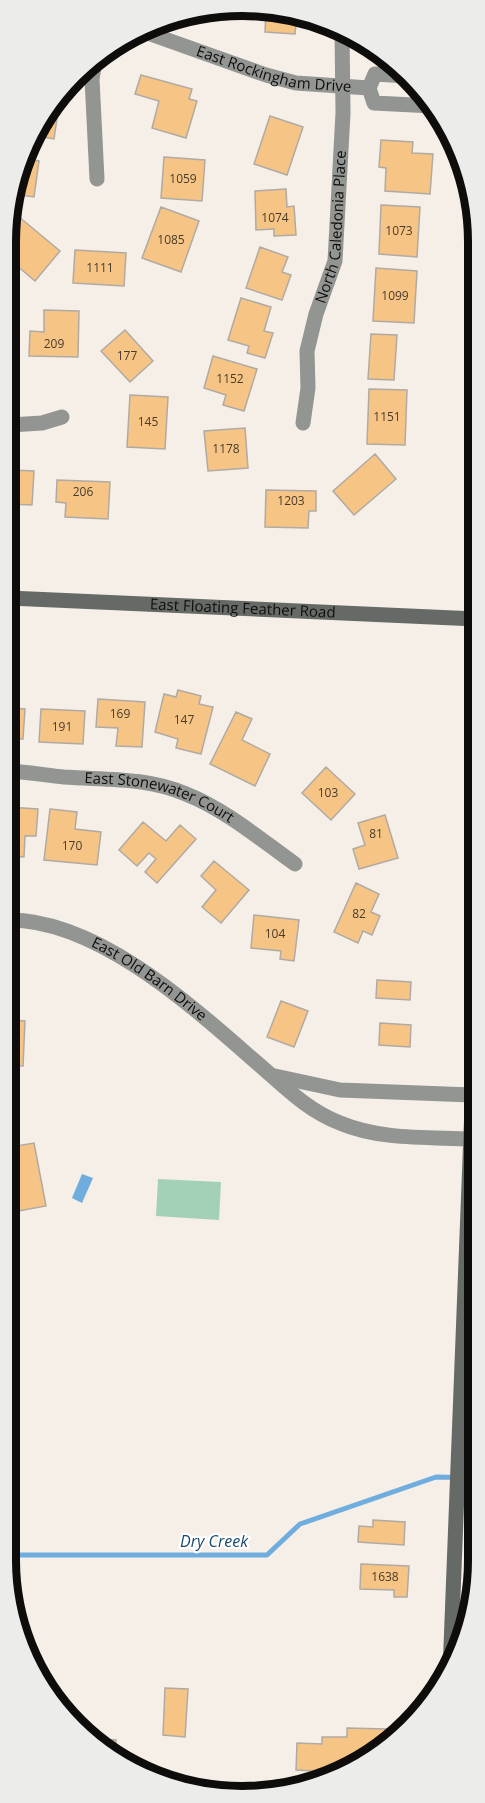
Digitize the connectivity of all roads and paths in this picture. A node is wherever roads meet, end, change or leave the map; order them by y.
1 (154, 35) edge
2 (342, 40) edge
3 (93, 73) edge
4 (394, 75) edge
5 (344, 87) junction
6 (369, 88) junction
7 (422, 105) edge
8 (97, 179) dead end
9 (62, 417) dead end
10 (303, 423) dead end
11 (16, 425) edge
12 (16, 598) edge
13 (468, 619) edge
14 (16, 772) edge
15 (295, 864) dead end
16 (16, 921) edge
17 (272, 1075) junction
18 (468, 1095) edge
19 (468, 1139) edge
20 (468, 1213) edge
21 (451, 1647) edge

1 - 5 street, East Rockingham Drive
2 - 5 street, North Caledonia Place
3 - 8 street
4 - 6 street, East Rockingham Drive
5 - 6 street, East Rockingham Drive
5 - 10 street, North Caledonia Place
6 - 7 street, East Rockingham Drive
9 - 11 street
12 - 13 main road, East Floating Feather Road
14 - 15 street, East Stonewater Court
16 - 17 street, East Old Barn Drive
17 - 18 street, East Old Barn Drive
17 - 19 street, East Old Barn Drive
20 - 21 main road

